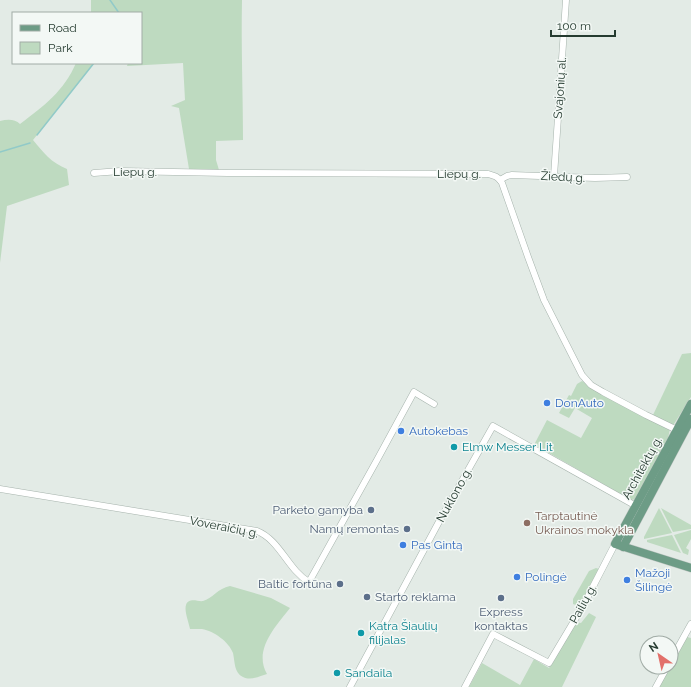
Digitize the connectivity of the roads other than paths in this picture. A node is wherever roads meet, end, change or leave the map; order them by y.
1 (566, 0) edge
2 (94, 174) dead end
3 (554, 176) junction
4 (627, 177) dead end
5 (500, 180) junction
6 (434, 404) dead end
7 (691, 404) edge
8 (691, 419) edge
9 (677, 430) junction
10 (0, 489) edge
11 (636, 506) junction
12 (619, 545) junction
13 (691, 568) edge
14 (691, 624) edge
15 (679, 646) edge
16 (663, 675) edge
17 (350, 687) edge
18 (465, 687) edge
19 (656, 687) edge

1 - 3 street, Svajonių al.
2 - 5 street, Liepų g.
3 - 4 street, Žiedų g.
3 - 5 street, Žiedų g.
5 - 9 street
6 - 10 street, Voveraičių g.
7 - 9 main road, Architektų g.
8 - 12 main road, Architektų g.
9 - 11 main road, Architektų g.
11 - 12 main road, Architektų g.
11 - 17 street, Nuklono g.
12 - 13 main road
12 - 18 street, Pailių g.
14 - 15 street
16 - 19 street

